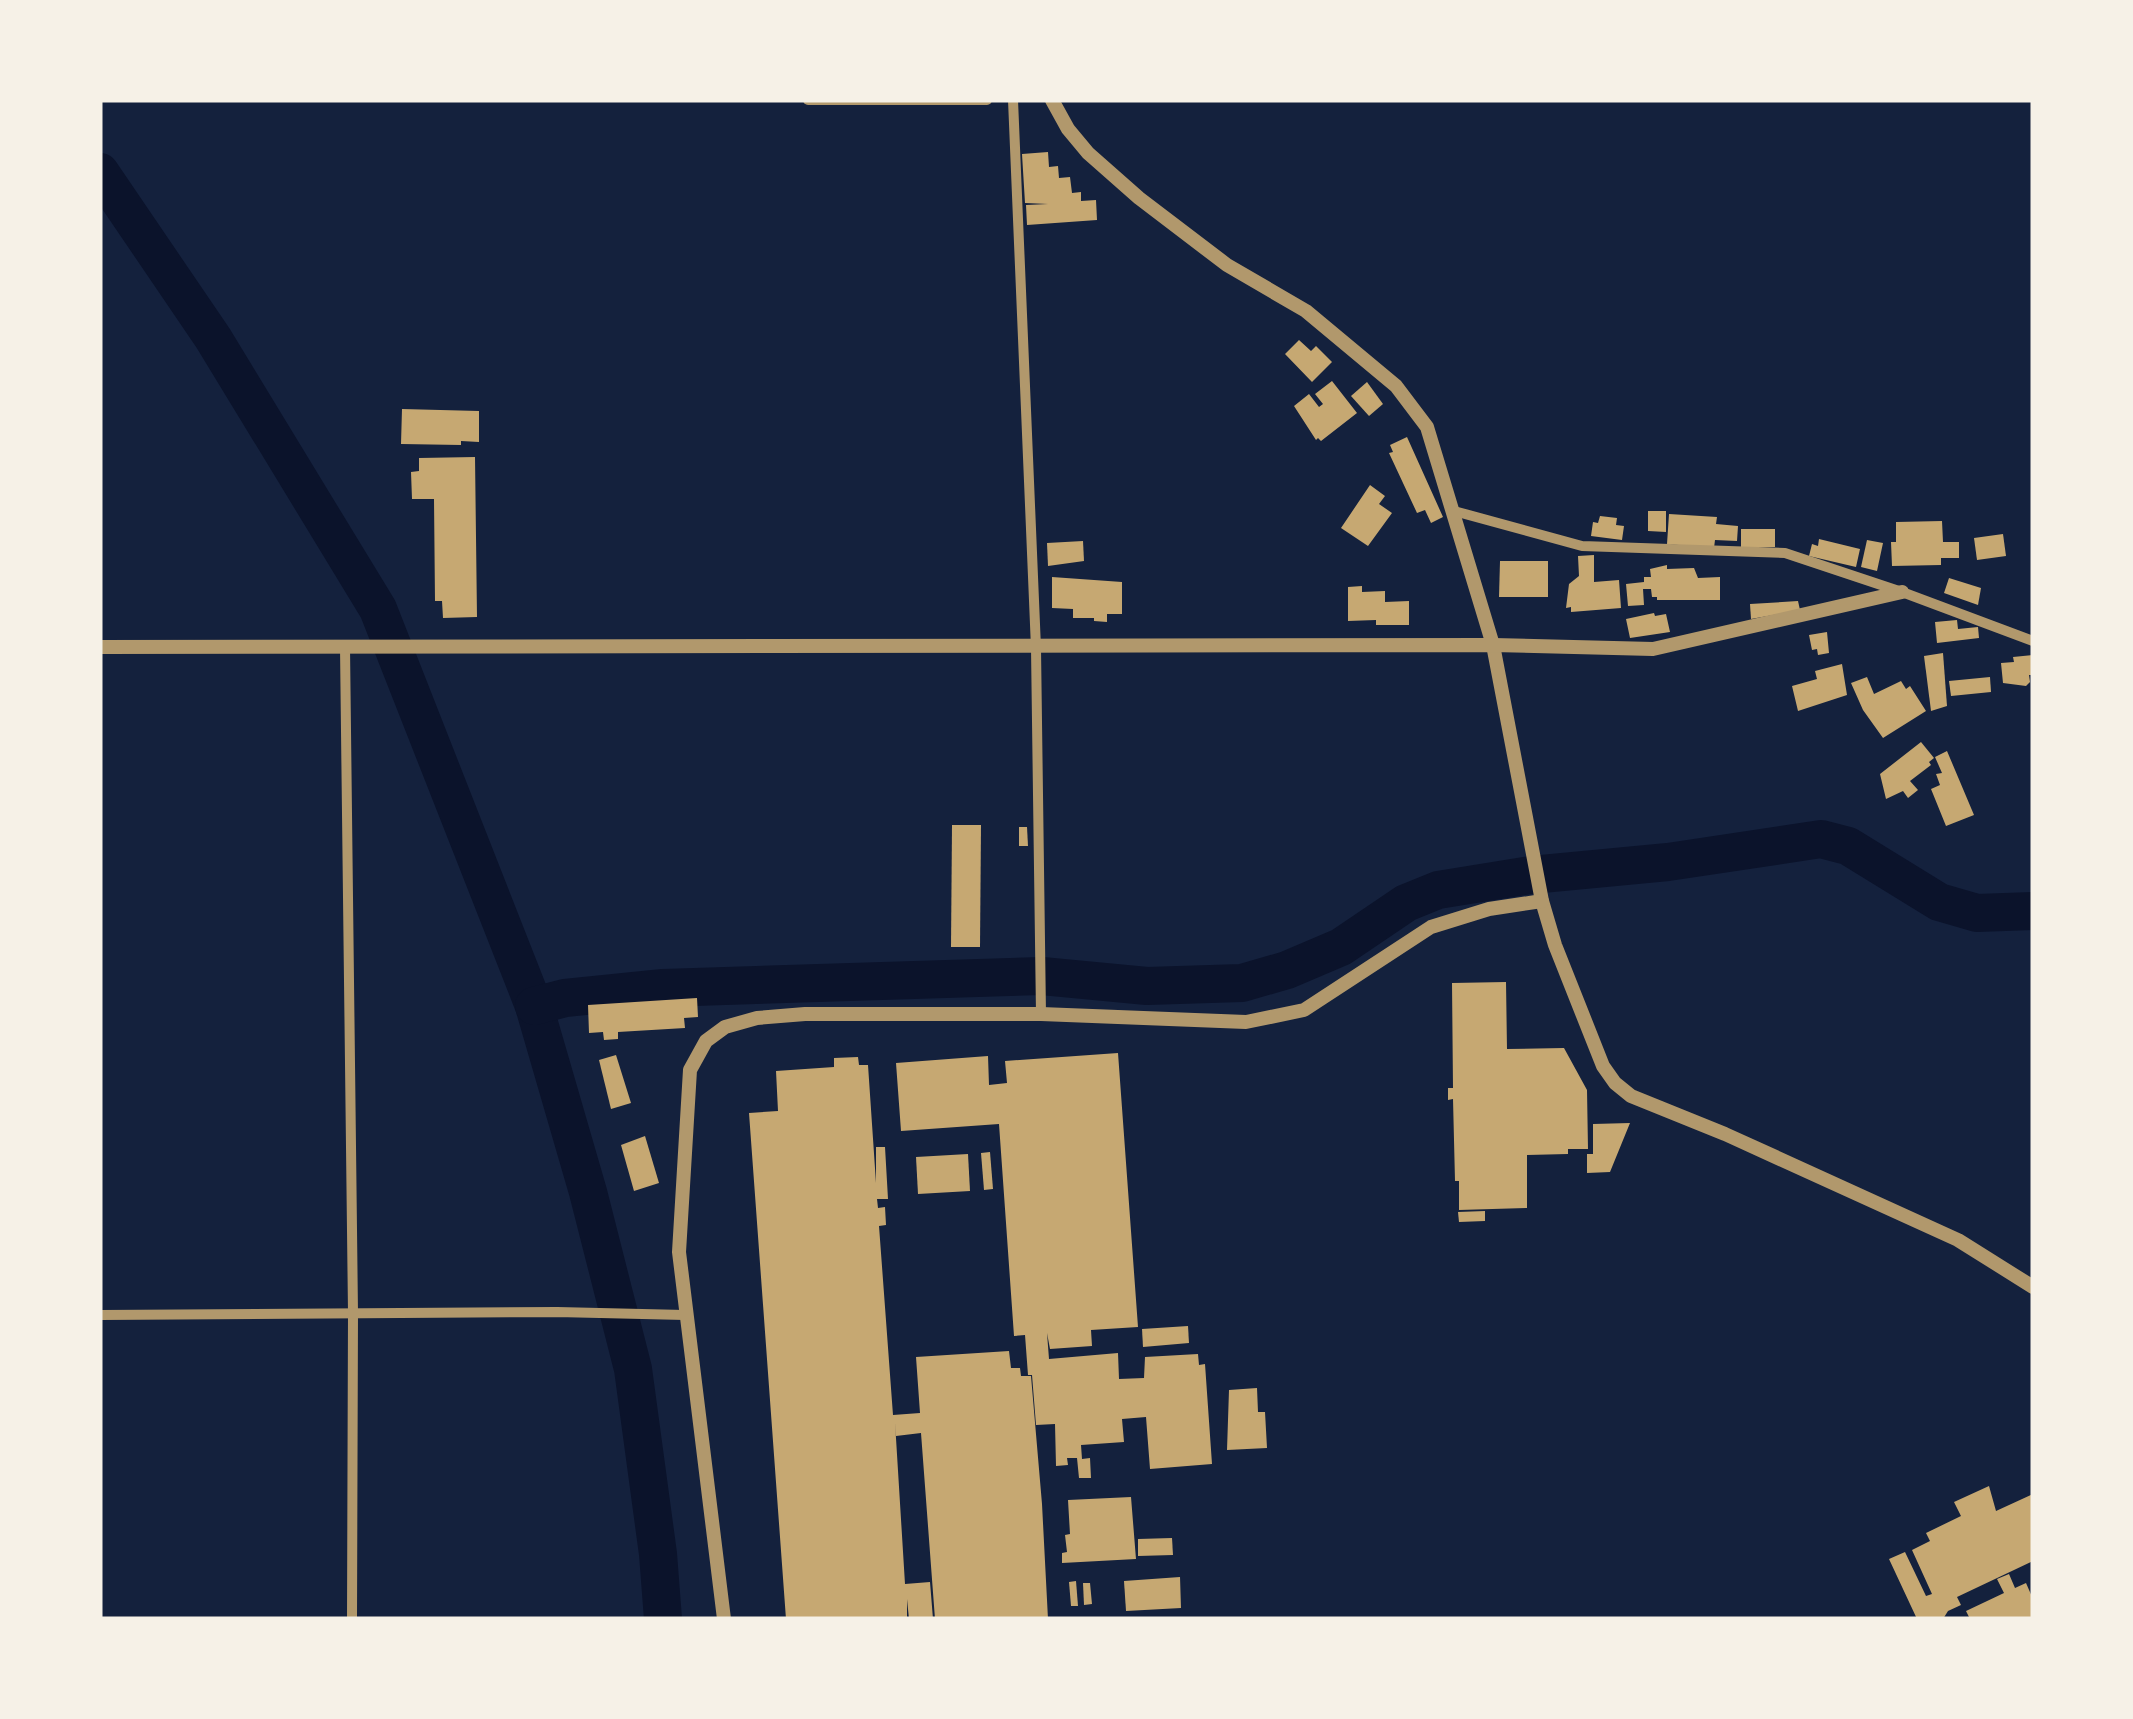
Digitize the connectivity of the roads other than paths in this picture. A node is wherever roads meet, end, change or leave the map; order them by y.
1 (808, 100) edge
2 (987, 100) edge
3 (1013, 100) edge
4 (1052, 100) edge
5 (1454, 512) junction
6 (1902, 592) junction
7 (2033, 641) edge
8 (1493, 645) junction
9 (345, 647) junction
10 (100, 648) edge
11 (1036, 648) junction
12 (1542, 901) junction
13 (1042, 1014) junction
14 (2033, 1287) edge
15 (353, 1314) junction
16 (100, 1315) edge
17 (678, 1315) junction
18 (352, 1619) edge
19 (724, 1619) edge

1 - 2 street
3 - 11 street
4 - 5 street
5 - 6 street
5 - 8 street
6 - 7 street
6 - 8 street
8 - 11 street
8 - 12 street
9 - 10 street
9 - 11 street
9 - 15 street
11 - 13 street
12 - 13 street
12 - 14 street
13 - 17 street
15 - 16 street
15 - 17 street
15 - 18 street
17 - 19 street

